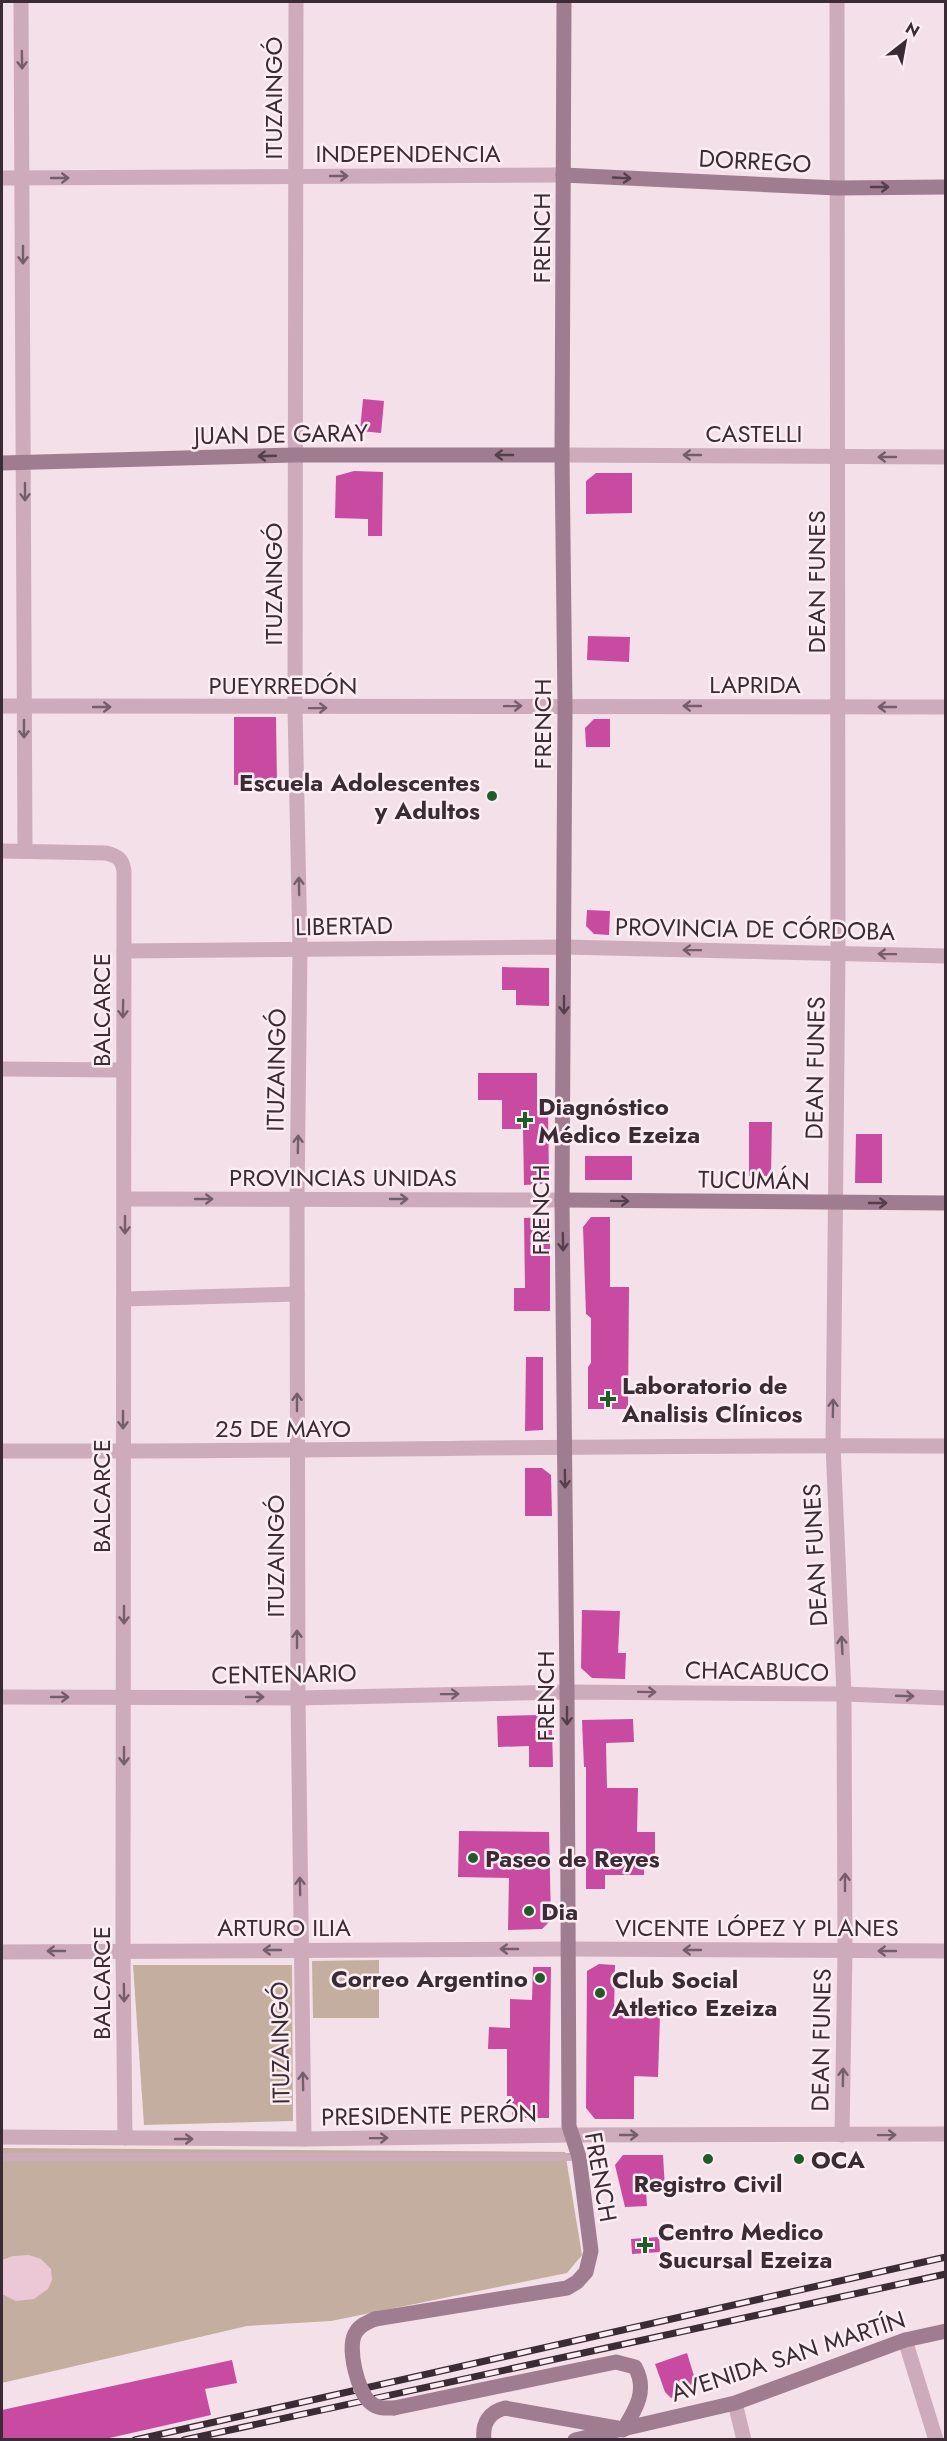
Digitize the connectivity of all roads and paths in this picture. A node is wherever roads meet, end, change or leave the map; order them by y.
1 (21, 2) edge
2 (296, 2) edge
3 (564, 2) edge
4 (837, 2) edge
5 (563, 175) junction
6 (296, 176) junction
7 (2, 178) edge
8 (23, 178) junction
9 (945, 187) edge
10 (837, 188) junction
11 (295, 455) junction
12 (562, 455) junction
13 (839, 456) junction
14 (945, 457) edge
15 (2, 463) edge
16 (25, 464) junction
17 (2, 706) edge
18 (24, 706) junction
19 (565, 706) junction
20 (838, 707) junction
21 (945, 707) edge
22 (295, 708) junction
23 (2, 851) edge
24 (25, 851) junction
25 (564, 947) junction
26 (300, 949) junction
27 (124, 951) junction
28 (838, 953) junction
29 (945, 956) edge
30 (2, 1069) edge
31 (123, 1070) junction
32 (125, 1199) junction
33 (297, 1199) junction
34 (562, 1200) junction
35 (836, 1203) junction
36 (945, 1203) edge
37 (297, 1294) junction
38 (124, 1299) junction
39 (832, 1445) junction
40 (565, 1446) junction
41 (945, 1446) edge
42 (2, 1450) edge
43 (123, 1451) junction
44 (297, 1451) junction
45 (567, 1692) junction
46 (844, 1694) junction
47 (2, 1697) edge
48 (124, 1697) junction
49 (298, 1698) junction
50 (945, 1698) edge
51 (567, 1949) junction
52 (301, 1950) junction
53 (123, 1951) junction
54 (845, 1951) junction
55 (945, 1951) edge
56 (2, 1952) edge
57 (945, 2134) edge
58 (570, 2135) junction
59 (842, 2135) junction
60 (2, 2138) edge
61 (126, 2138) junction
62 (304, 2139) junction
63 (127, 2156) junction
64 (2, 2157) edge
65 (303, 2157) junction
66 (579, 2157) junction
67 (945, 2331) edge
68 (905, 2340) junction
69 (735, 2403) junction
70 (623, 2430) junction
71 (484, 2439) edge
72 (575, 2439) edge
73 (744, 2439) edge
74 (936, 2439) edge

1 -> 8 street
2 - 6 street, ITUZAINGÓ
3 - 5 street, FRENCH
4 - 10 street, DEAN FUNES
6 -> 5 street, INDEPENDENCIA
5 -> 10 street, DORREGO
5 - 12 street, FRENCH
8 -> 6 street, INDEPENDENCIA
6 - 11 street, ITUZAINGÓ
7 - 8 street, INDEPENDENCIA
8 -> 16 street
10 -> 9 street, DORREGO
10 - 13 street, DEAN FUNES
12 -> 11 street, JUAN DE GARAY
11 -> 16 street, JUAN DE GARAY
11 - 22 street, ITUZAINGÓ
13 -> 12 street, CASTELLI
12 - 19 street, FRENCH
14 -> 13 street, CASTELLI
13 - 20 street, DEAN FUNES
15 - 16 street, JUAN DE GARAY
16 -> 18 street
17 - 18 street, PUEYRREDÓN
18 -> 22 street, PUEYRREDÓN
18 -> 24 street
20 -> 19 street, LAPRIDA
22 -> 19 street, PUEYRREDÓN
19 - 25 street, FRENCH
21 -> 20 street, LAPRIDA
20 - 28 street, DEAN FUNES
26 -> 22 street, ITUZAINGÓ
23 - 24 street
24 - 27 street, BALCARCE
25 - 26 street, LIBERTAD
28 -> 25 street, PROVINCIA DE CÓRDOBA
25 -> 34 street, FRENCH
26 - 27 street, LIBERTAD
33 -> 26 street, ITUZAINGÓ
27 -> 31 street, BALCARCE
29 -> 28 street, PROVINCIA DE CÓRDOBA
28 - 35 street, DEAN FUNES
30 - 31 street
31 - 32 street, BALCARCE
32 -> 33 street, PROVINCIAS UNIDAS
32 -> 38 street, BALCARCE
33 -> 34 street, PROVINCIAS UNIDAS
33 - 37 street, ITUZAINGÓ
34 -> 35 street, TUCUMÁN
34 -> 40 street, FRENCH
35 -> 36 street, TUCUMÁN
39 -> 35 street, DEAN FUNES
37 - 38 street
44 -> 37 street, ITUZAINGÓ
38 -> 43 street, BALCARCE
39 - 40 street, 25 DE MAYO
39 - 41 street, 25 DE MAYO
46 -> 39 street, DEAN FUNES
40 - 44 street, 25 DE MAYO
40 -> 45 street, FRENCH
42 - 43 street, 25 DE MAYO
43 - 44 street, 25 DE MAYO
43 -> 48 street, BALCARCE
49 -> 44 street, ITUZAINGÓ
45 -> 46 street, CHACABUCO
49 -> 45 street, CENTENARIO
45 -> 51 street, FRENCH
46 -> 50 street, CHACABUCO
54 -> 46 street, DEAN FUNES
47 -> 48 street, CENTENARIO
48 -> 49 street, CENTENARIO
48 -> 53 street, BALCARCE
52 -> 49 street, ITUZAINGÓ
51 -> 52 street, ARTURO ILIA
54 -> 51 street, VICENTE LÓPEZ Y PLANES
51 - 58 street, FRENCH
52 -> 53 street, ARTURO ILIA
62 -> 52 street, ITUZAINGÓ
53 -> 56 street, ARTURO ILIA
53 -> 61 street, BALCARCE
55 -> 54 street, VICENTE LÓPEZ Y PLANES
59 -> 54 street, DEAN FUNES
59 -> 57 street, PRESIDENTE PERÓN
58 -> 59 street, PRESIDENTE PERÓN
62 -> 58 street, PRESIDENTE PERÓN
58 - 66 street, FRENCH
60 - 61 street, PRESIDENTE PERÓN
61 -> 62 street, PRESIDENTE PERÓN
61 - 63 lane
62 - 65 lane
63 - 64 lane
63 - 65 lane
65 - 66 lane
66 - 70 street, FRENCH, bridge
67 - 68 street, AVENIDA SAN MARTÍN
68 - 69 street, AVENIDA SAN MARTÍN
68 - 74 street
69 - 70 street, AVENIDA SAN MARTÍN
69 - 73 street
70 - 71 street
70 - 72 street, AVENIDA SAN MARTÍN

